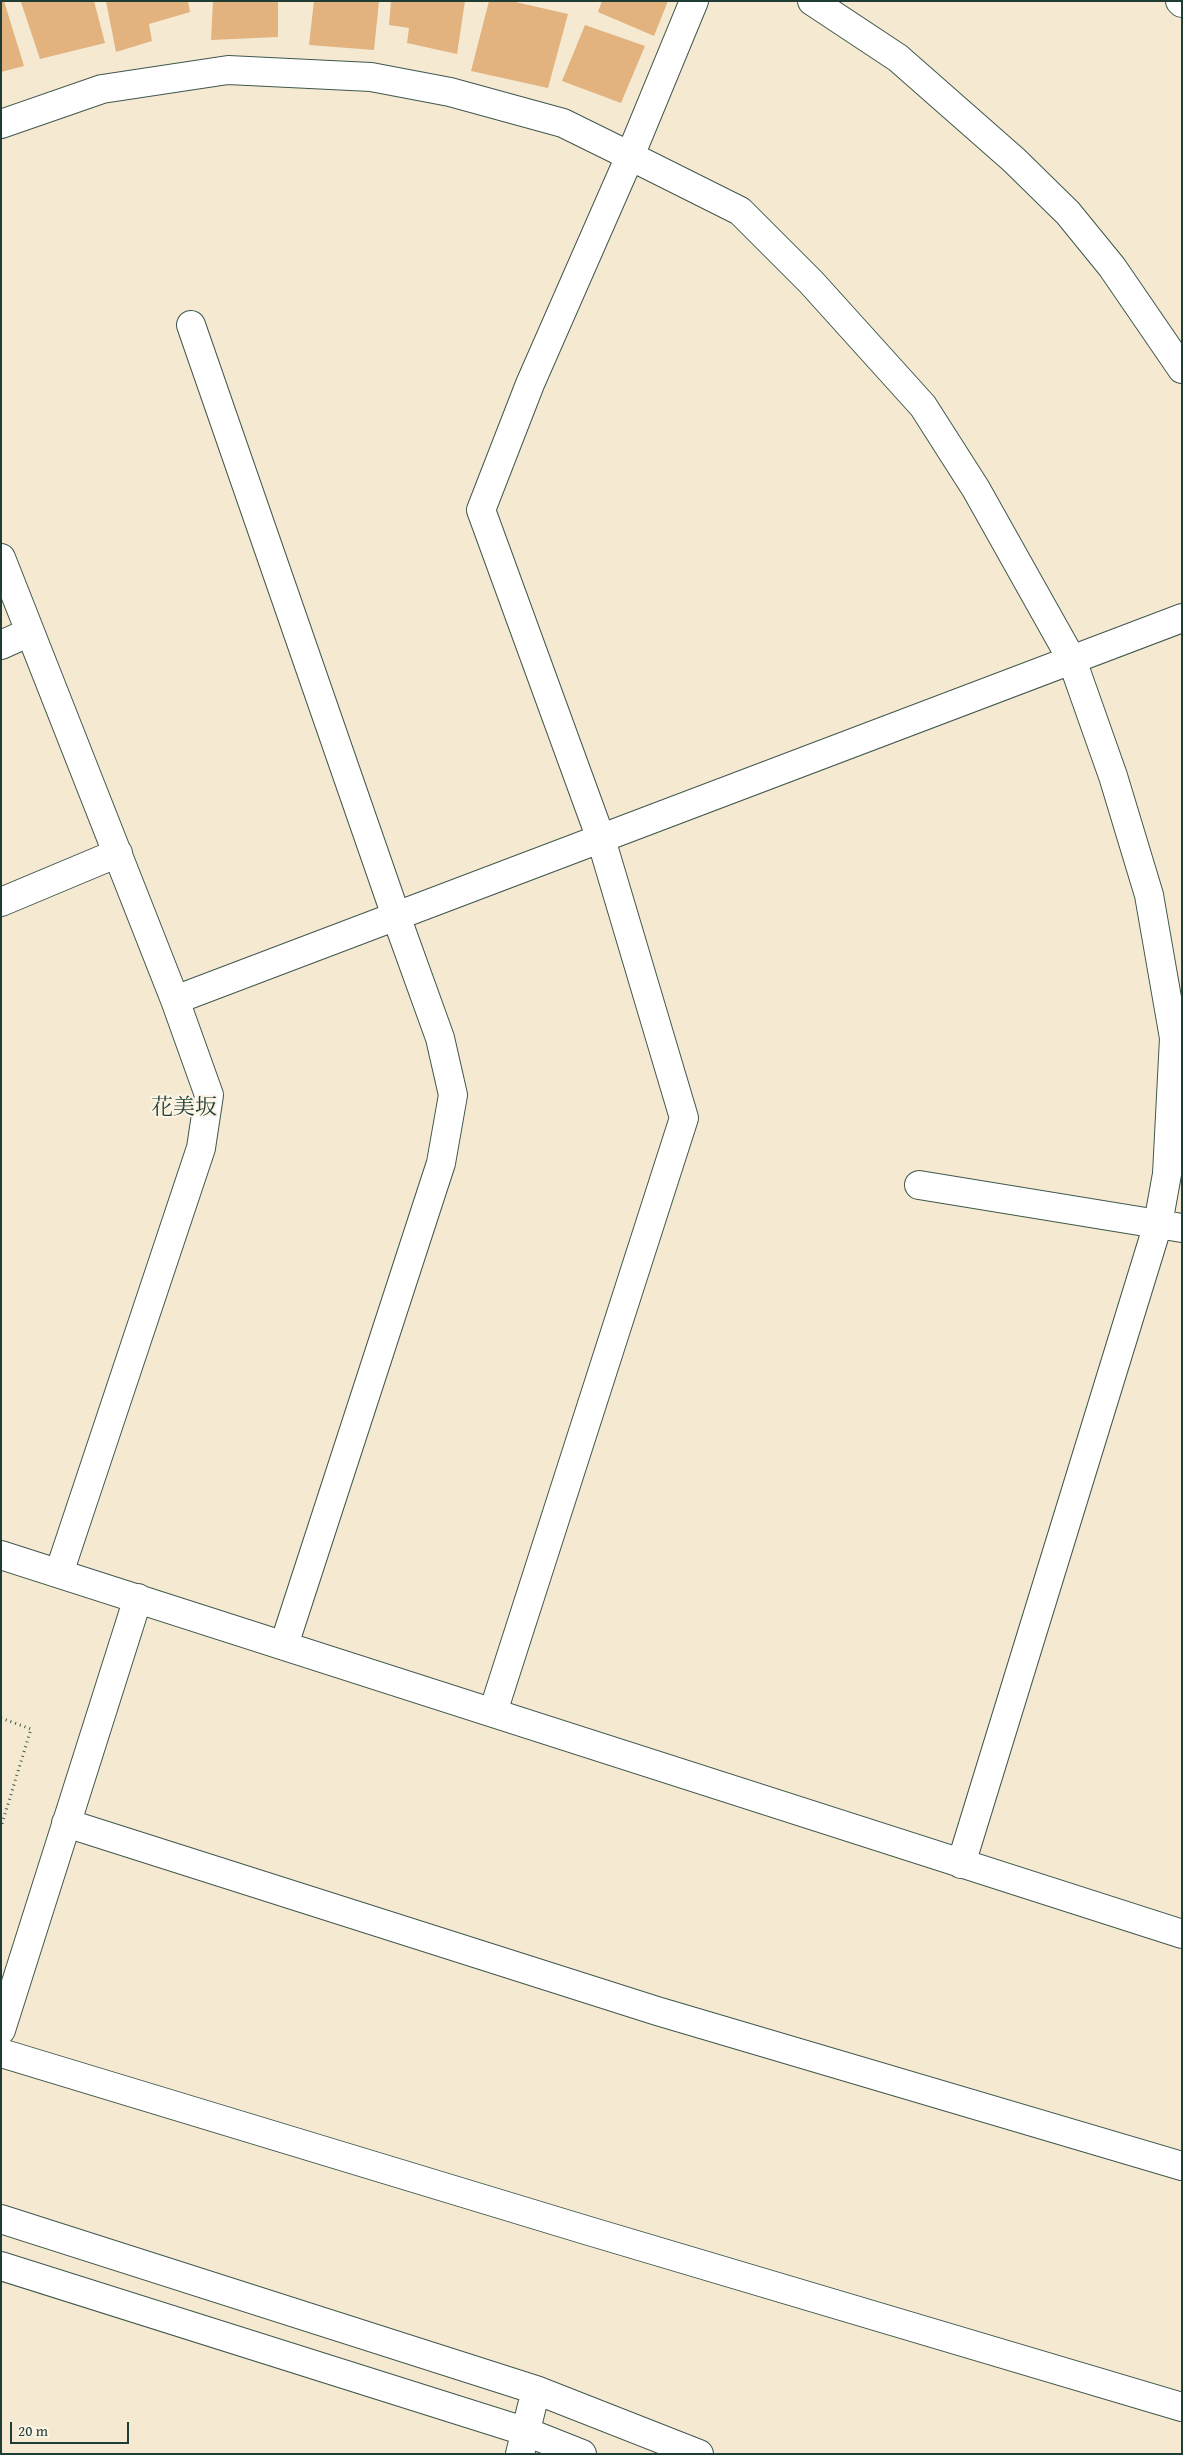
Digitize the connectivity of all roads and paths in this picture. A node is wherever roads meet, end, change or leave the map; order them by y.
1 (694, 1) edge
2 (812, 1) edge
3 (1, 124) edge
4 (630, 156) junction
5 (191, 325) dead end
6 (1182, 369) edge
7 (1, 558) edge
8 (1182, 618) edge
9 (30, 632) junction
10 (1, 645) edge
11 (1072, 660) junction
12 (600, 839) junction
13 (118, 853) junction
14 (1, 902) edge
15 (396, 916) junction
16 (175, 1000) junction
17 (920, 1185) dead end
18 (1170, 1226) edge
19 (1, 1555) edge
20 (59, 1573) junction
21 (138, 1598) junction
22 (284, 1645) junction
23 (493, 1712) junction
24 (1, 1718) edge
25 (66, 1823) junction
26 (1, 1827) edge
27 (962, 1864) junction
28 (1182, 1934) edge
29 (1, 2030) edge
30 (1, 2053) edge
31 (1182, 2166) edge
32 (1, 2219) edge
33 (1, 2266) edge
34 (536, 2390) junction
35 (1182, 2407) edge
36 (522, 2443) edge
37 (582, 2454) edge
38 (699, 2454) edge

1 - 4 street
2 - 6 street
3 - 4 street
4 - 11 street
4 - 12 street
5 - 15 street
7 - 9 street
8 - 11 street
9 - 10 street
9 - 13 street
11 - 12 street
11 - 18 street
12 - 15 street
12 - 23 street
13 - 14 street
13 - 16 street
15 - 16 street
15 - 22 street
16 - 20 street
17 - 18 street
18 - 27 street
19 - 20 street
20 - 21 street
21 - 22 street
21 - 25 street
22 - 23 street
23 - 27 street
24 - 26 path
25 - 29 street
25 - 31 street
27 - 28 street
30 - 35 street
32 - 34 street
33 - 36 street
34 - 36 street
34 - 38 street
36 - 37 street

